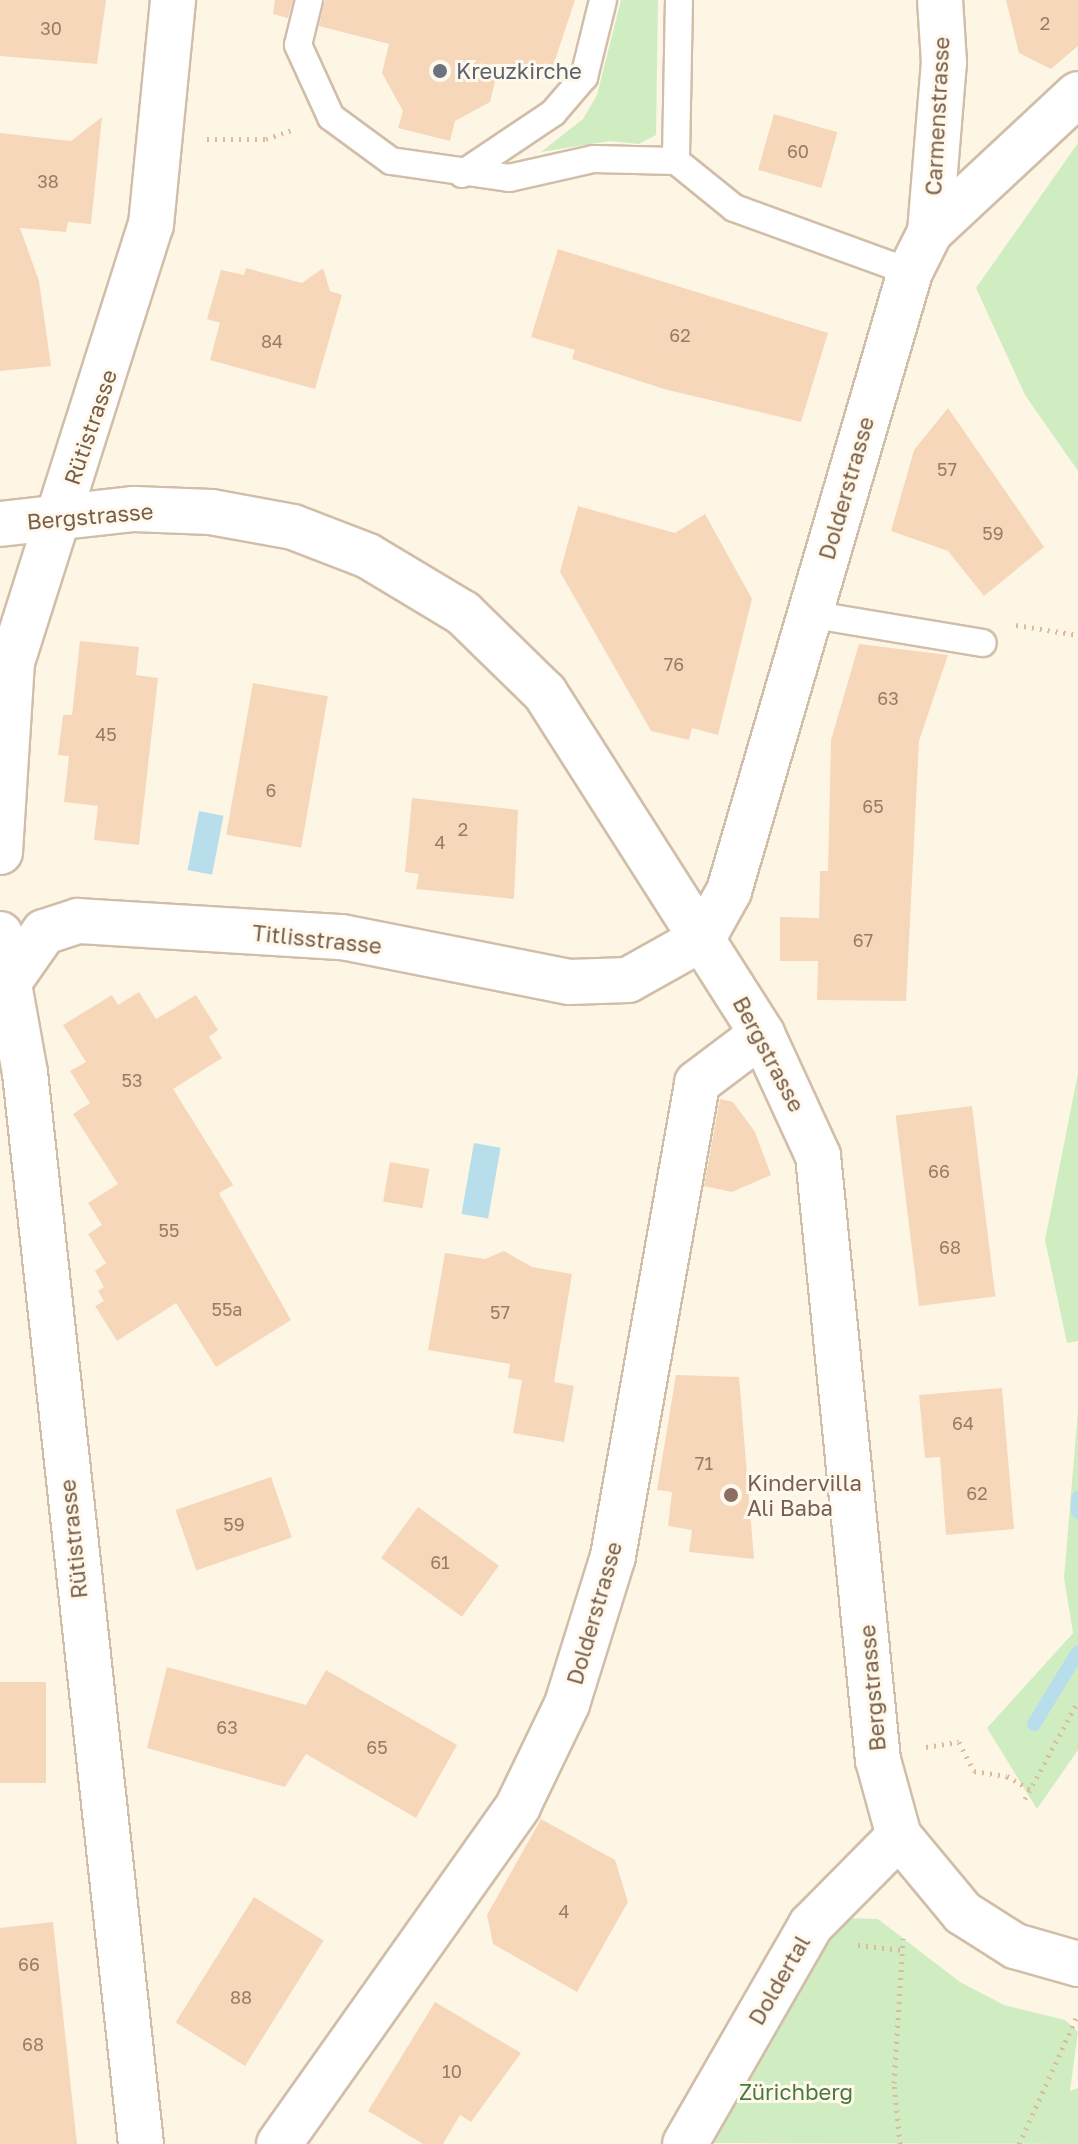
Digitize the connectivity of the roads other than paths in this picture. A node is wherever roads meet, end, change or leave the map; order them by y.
1 (173, 0) edge
2 (309, 0) edge
3 (603, 0) edge
4 (679, 0) edge
5 (940, 0) edge
6 (1078, 94) edge
7 (676, 161) junction
8 (462, 174) junction
9 (930, 232) junction
10 (910, 272) junction
11 (57, 517) junction
12 (0, 524) edge
13 (809, 614) junction
14 (983, 643) dead end
15 (0, 852) edge
16 (0, 934) edge
17 (703, 938) junction
18 (4, 990) edge
19 (762, 1034) junction
20 (899, 1836) junction
21 (1078, 1964) edge
22 (141, 2144) edge
23 (279, 2144) edge
24 (685, 2144) edge

1 - 11 street, Rütistrasse
2 - 8 lane
3 - 8 lane
4 - 7 lane
5 - 9 street, Carmenstrasse
6 - 9 street, Dolderstrasse
7 - 8 lane
7 - 10 lane
9 - 10 street, Dolderstrasse
10 - 13 street, Dolderstrasse
11 - 12 street, Bergstrasse
11 - 15 street, Rütistrasse
11 - 17 street, Bergstrasse
13 - 14 lane
13 - 17 street, Dolderstrasse
16 - 18 street, Rütistrasse
17 - 18 street, Titlisstrasse
17 - 19 street, Bergstrasse
18 - 22 street, Rütistrasse
19 - 20 street, Bergstrasse
19 - 23 street, Dolderstrasse
20 - 21 street, Bergstrasse
20 - 24 street, Doldertal

